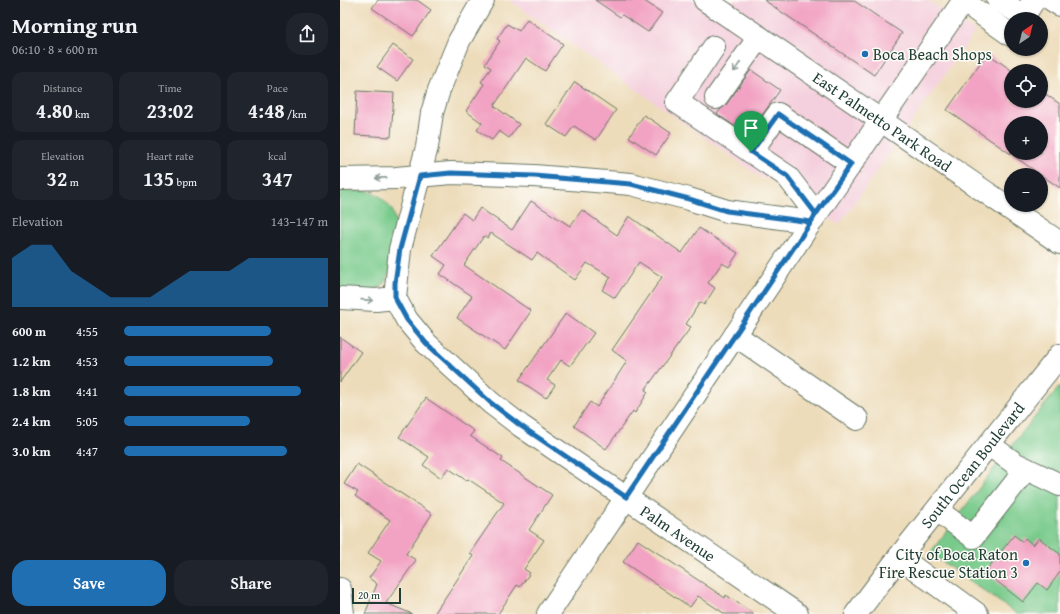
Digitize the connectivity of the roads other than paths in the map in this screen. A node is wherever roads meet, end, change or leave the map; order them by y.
1 (483, 0) edge
2 (705, 0) edge
3 (964, 0) edge
4 (998, 0) edge
5 (1052, 0) edge
6 (1060, 5) edge
7 (1027, 12) edge
8 (1004, 30) edge
9 (759, 37) junction
10 (714, 47) dead end
11 (708, 111) junction
12 (881, 120) junction
13 (751, 152) junction
14 (851, 164) junction
15 (420, 176) junction
16 (340, 179) edge
17 (814, 218) junction
18 (1060, 243) edge
19 (340, 298) edge
20 (395, 298) junction
21 (734, 335) junction
22 (1060, 355) edge
23 (856, 419) dead end
24 (989, 445) junction
25 (1026, 469) junction
26 (1060, 485) edge
27 (626, 497) junction
28 (937, 510) junction
29 (899, 557) junction
30 (340, 589) edge
31 (968, 612) edge
32 (343, 614) edge
33 (548, 614) edge
34 (798, 614) edge
35 (856, 614) edge

1 - 15 street
2 - 9 street, East Palmetto Park Road
3 - 8 street
3 - 12 street
4 - 7 street
5 - 6 street
9 -> 11 street
9 - 12 street, East Palmetto Park Road
10 - 11 street
11 - 13 street
12 - 14 street
12 - 18 street, East Palmetto Park Road
13 - 14 street
13 - 17 street
14 - 17 street
15 -> 16 street
15 - 17 street
15 - 20 street
17 - 21 street
19 -> 20 street
20 - 27 street, Palm Avenue
21 - 23 street
21 - 27 street
22 - 24 street, South Ocean Boulevard
24 - 25 street
24 - 28 street, South Ocean Boulevard
25 - 26 street
25 - 28 street
27 - 33 street
27 - 34 street, Palm Avenue
28 - 29 street, South Ocean Boulevard
29 - 31 street
29 - 35 street, South Ocean Boulevard
30 - 32 street

